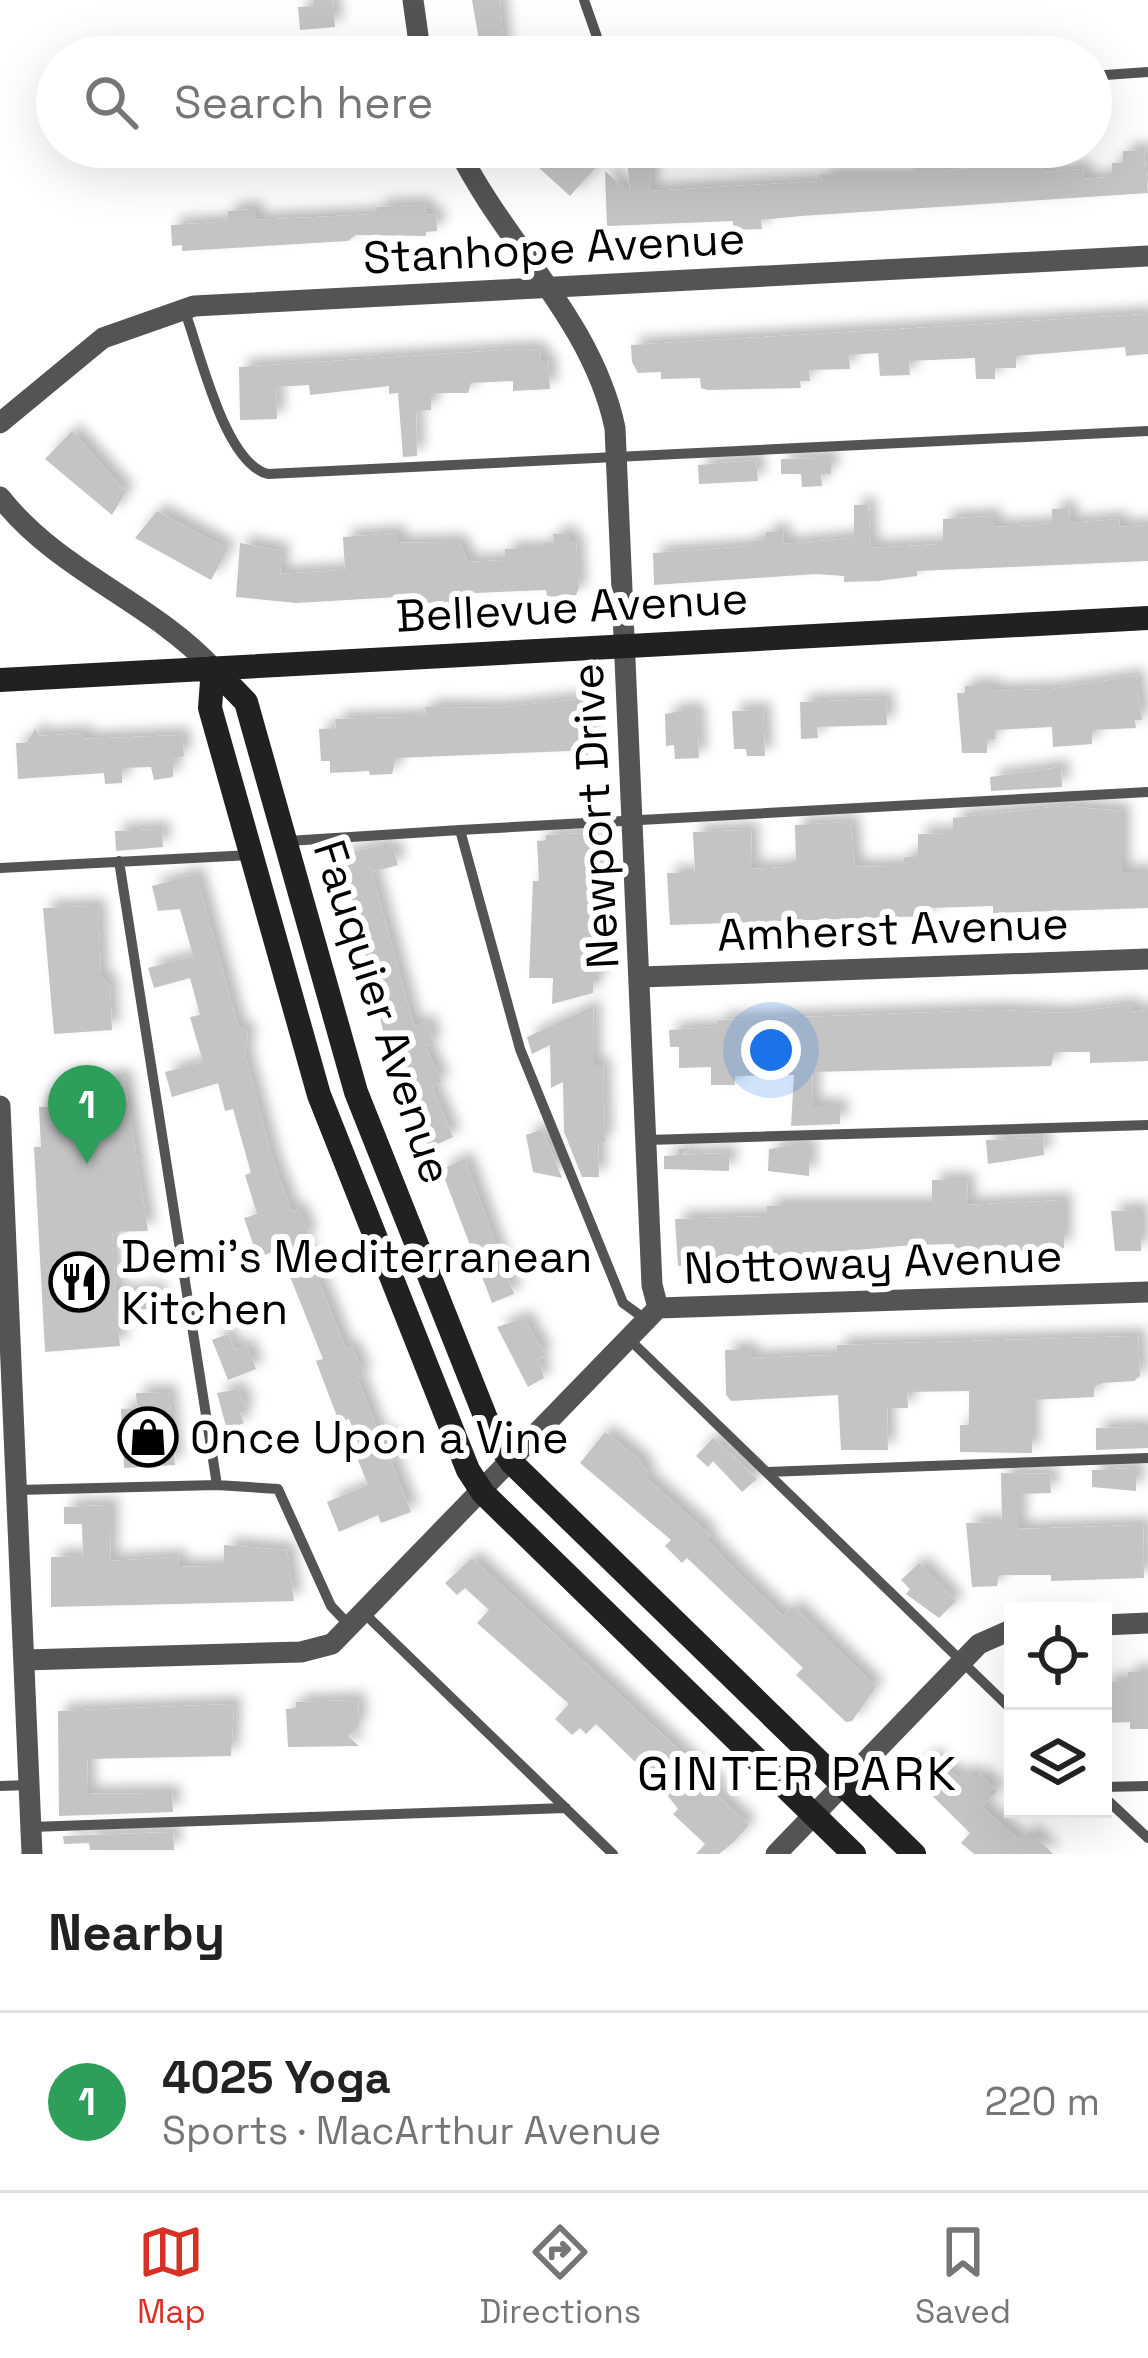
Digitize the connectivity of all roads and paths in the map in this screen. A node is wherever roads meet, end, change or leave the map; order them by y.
1 (413, 0) edge
2 (584, 0) edge
3 (418, 36) edge
4 (597, 36) edge
5 (1148, 72) edge
6 (1112, 75) edge
7 (469, 168) edge
8 (1148, 256) edge
9 (551, 287) junction
10 (184, 309) junction
11 (0, 423) edge
12 (1148, 431) edge
13 (618, 460) junction
14 (0, 496) edge
15 (1148, 618) edge
16 (626, 646) junction
17 (213, 668) junction
18 (0, 680) edge
19 (1148, 792) edge
20 (635, 822) junction
21 (460, 830) junction
22 (285, 842) junction
23 (251, 855) junction
24 (119, 861) junction
25 (0, 868) edge
26 (1148, 959) edge
27 (641, 977) junction
28 (0, 1106) edge
29 (1148, 1125) edge
30 (645, 1140) junction
31 (1148, 1292) edge
32 (653, 1315) junction
33 (631, 1341) junction
34 (7, 1410) edge
35 (1148, 1458) edge
36 (512, 1463) junction
37 (767, 1472) junction
38 (217, 1485) junction
39 (18, 1490) junction
40 (483, 1492) junction
41 (11, 1603) edge
42 (359, 1622) junction
43 (1148, 1623) edge
44 (1112, 1625) edge
45 (1004, 1631) edge
46 (25, 1660) junction
47 (962, 1663) junction
48 (1012, 1710) edge
49 (842, 1784) junction
50 (30, 1785) junction
51 (0, 1786) edge
52 (1148, 1786) edge
53 (1112, 1790) edge
54 (1112, 1800) edge
55 (566, 1808) junction
56 (814, 1814) junction
57 (32, 1827) junction
58 (1148, 1838) edge
59 (32, 1854) edge
60 (613, 1854) edge
61 (776, 1854) edge
62 (854, 1854) edge
63 (914, 1854) edge

1 - 3 street
2 - 4 lane
5 - 6 lane
7 - 9 street, Newport Drive
8 - 9 street, Stanhope Avenue
9 - 10 street, Stanhope Avenue
9 - 13 street, Newport Drive
10 - 11 street, Stanhope Avenue
10 - 13 lane
12 - 13 lane
13 - 16 street, Newport Drive
14 - 17 street, Fauquier Avenue
15 - 16 street, Bellevue Avenue
16 - 17 street, Bellevue Avenue
16 - 20 street, Newport Drive
17 - 18 street, Bellevue Avenue
17 - 22 street, Fauquier Avenue
17 - 23 street, Fauquier Avenue
19 - 20 lane
20 - 21 lane
20 - 27 street, Newport Drive
21 - 22 lane
21 - 32 lane
22 - 36 street, Fauquier Avenue
23 - 24 lane
23 - 40 street, Fauquier Avenue
24 - 25 lane
24 - 38 lane
26 - 27 street, Amherst Avenue
27 - 30 street, Newport Drive
28 - 34 street
29 - 30 lane
30 - 32 street, Newport Drive
31 - 32 street, Nottoway Avenue
32 - 33 street, Nottoway Avenue
33 - 36 street, Nottoway Avenue
33 - 37 lane
34 - 39 street
35 - 37 lane
36 - 40 street, Nottoway Avenue
36 - 49 street, Fauquier Avenue
37 - 47 lane
38 - 39 lane
38 - 42 lane
39 - 41 street
40 - 42 street, Nottoway Avenue
40 - 56 street, Fauquier Avenue
41 - 46 street
42 - 46 street, Nottoway Avenue
42 - 55 lane
43 - 44 street
45 - 47 street
46 - 50 street
47 - 48 lane
47 - 49 street
49 - 56 street
49 - 63 street, Fauquier Avenue
50 - 51 lane
50 - 57 street
52 - 53 lane
54 - 58 lane
55 - 57 lane
55 - 60 lane
56 - 61 street
56 - 62 street, Fauquier Avenue
57 - 59 street

